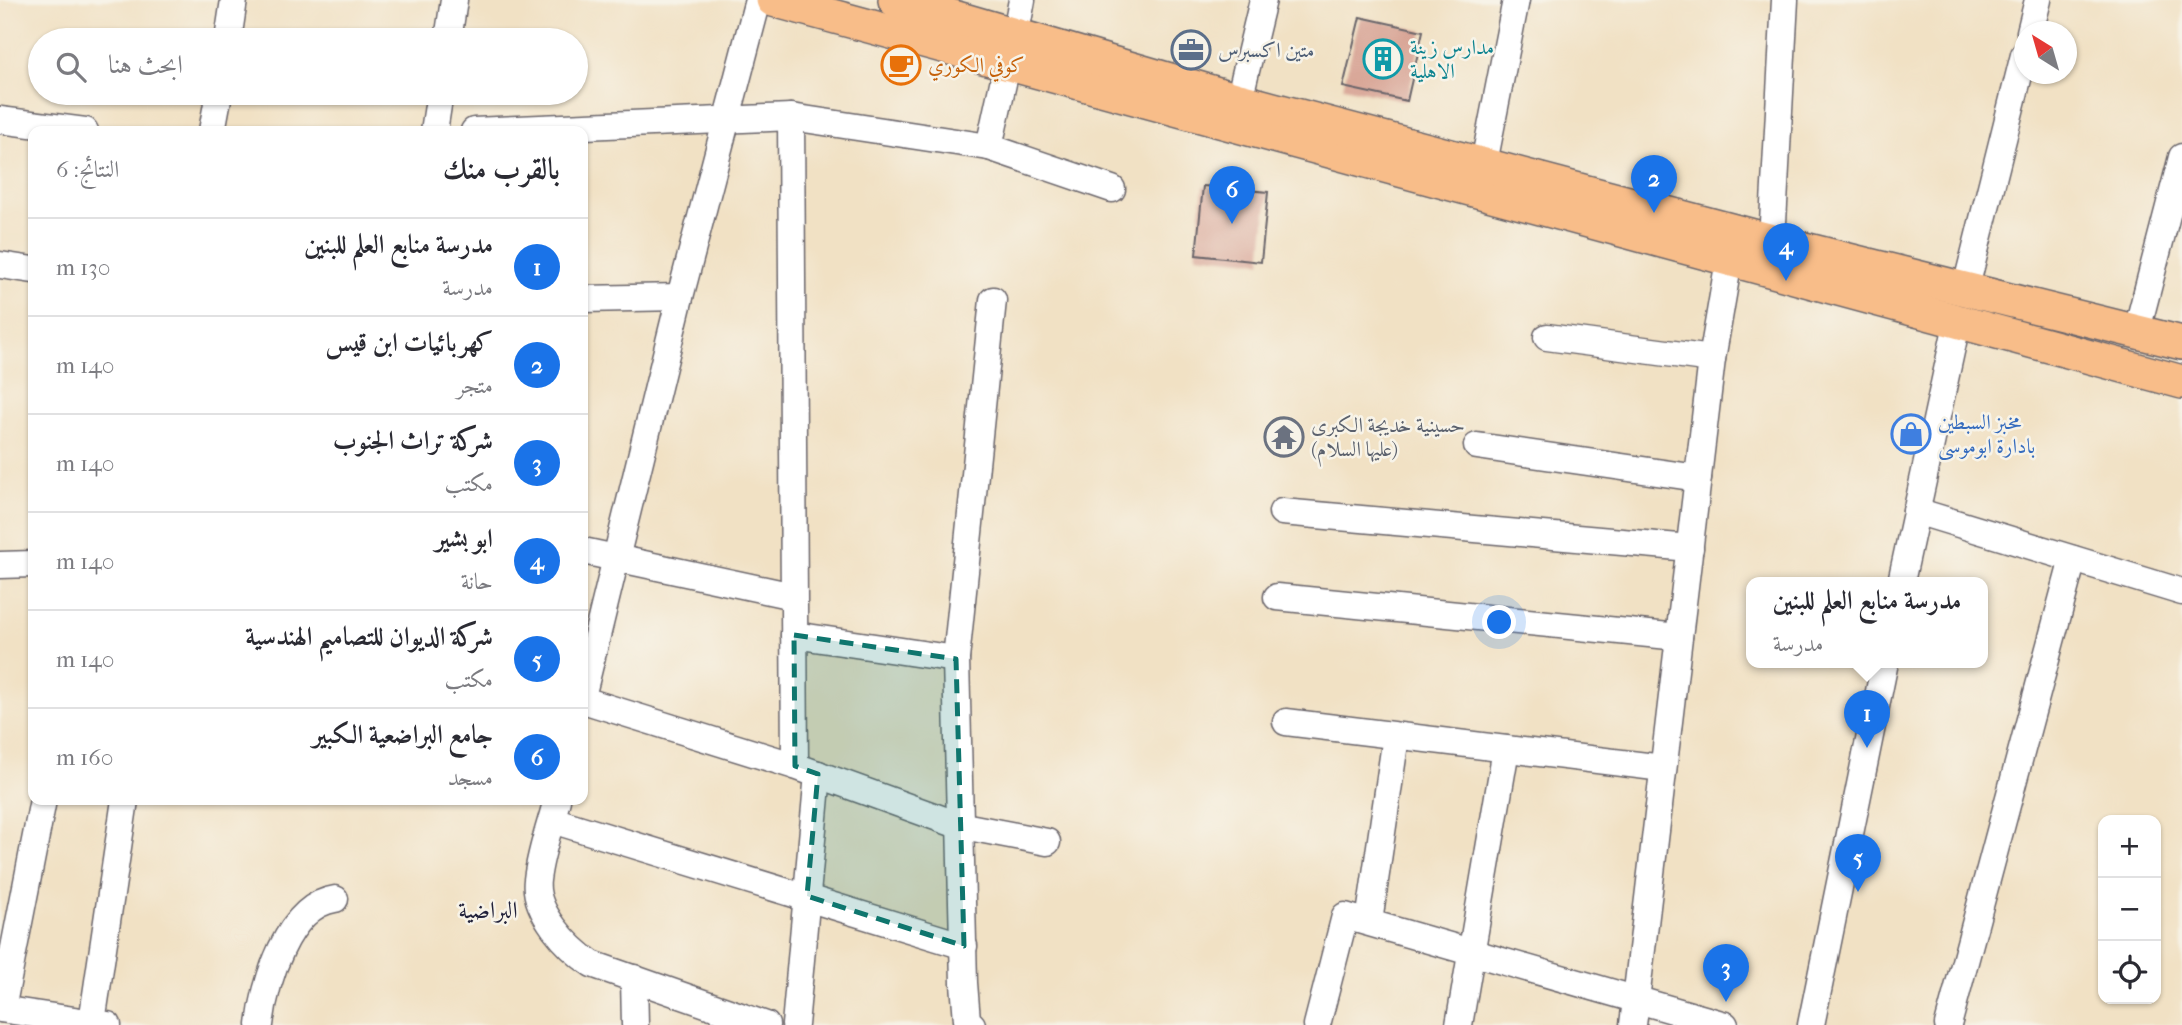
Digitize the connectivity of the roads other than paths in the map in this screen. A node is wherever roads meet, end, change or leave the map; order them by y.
1 (234, 0) edge
2 (454, 0) edge
3 (758, 0) edge
4 (773, 0) edge
5 (895, 0) edge
6 (1023, 0) edge
7 (1263, 0) edge
8 (1516, 0) edge
9 (1785, 0) edge
10 (2038, 0) edge
11 (2033, 21) edge
12 (230, 28) edge
13 (450, 28) edge
14 (1011, 51) junction
15 (2018, 84) edge
16 (1239, 100) junction
17 (217, 105) edge
18 (438, 105) edge
19 (791, 117) junction
20 (726, 119) junction
21 (0, 120) edge
22 (46, 126) edge
23 (213, 126) edge
24 (434, 126) edge
25 (579, 126) edge
26 (989, 147) junction
27 (2182, 157) edge
28 (1484, 163) junction
29 (1112, 189) dead end
30 (1772, 241) junction
31 (1729, 260) junction
32 (0, 265) edge
33 (28, 269) edge
34 (1966, 287) junction
35 (680, 297) junction
36 (588, 299) edge
37 (993, 300) dead end
38 (1957, 324) junction
39 (2137, 330) junction
40 (1548, 337) dead end
41 (2182, 343) edge
42 (1712, 359) junction
43 (2182, 382) edge
44 (1477, 446) dead end
45 (1698, 478) junction
46 (1916, 511) junction
47 (1282, 512) dead end
48 (1690, 548) junction
49 (588, 552) edge
50 (616, 558) junction
51 (28, 559) edge
52 (2073, 559) junction
53 (0, 565) edge
54 (1903, 577) edge
55 (2182, 592) edge
56 (793, 596) junction
57 (1277, 597) dead end
58 (794, 635) junction
59 (1679, 637) junction
60 (956, 659) junction
61 (1884, 668) edge
62 (588, 673) edge
63 (588, 702) edge
64 (1286, 722) dead end
65 (1396, 737) junction
66 (1506, 749) junction
67 (1663, 768) junction
68 (806, 770) junction
69 (42, 805) edge
70 (124, 805) edge
71 (554, 810) edge
72 (958, 825) junction
73 (1047, 842) dead end
74 (807, 896) junction
75 (334, 899) dead end
76 (1369, 922) junction
77 (964, 946) junction
78 (1470, 951) junction
79 (634, 978) junction
80 (1, 1009) edge
81 (1634, 1012) edge
82 (101, 1024) edge
83 (260, 1025) edge
84 (635, 1025) edge
85 (766, 1025) edge
86 (795, 1025) edge
87 (972, 1025) edge
88 (1317, 1025) edge
89 (1459, 1025) edge
90 (1725, 1025) edge
91 (1811, 1025) edge
92 (1948, 1025) edge

1 - 12 street
2 - 13 street
3 - 20 street
4 - 14 main road
5 - 14 main road
6 - 14 street
7 - 16 street
8 - 28 street
9 - 30 street
10 - 11 street
14 - 16 main road
14 - 26 street
14 - 31 main road
15 - 34 street
16 - 28 main road
17 - 23 street
18 - 24 street
19 - 20 street
19 - 26 street
19 - 56 street
20 - 25 street
20 - 35 street
21 - 22 street
26 - 29 street
27 - 39 street
28 - 30 main road
30 - 34 main road
31 - 38 main road
31 - 42 street
32 - 33 street
34 - 38 main road
34 - 39 main road
35 - 36 street
35 - 50 street
37 - 60 street
38 - 43 main road
38 - 46 street
39 - 41 main road
40 - 42 street
42 - 45 street
44 - 45 street
45 - 48 street
46 - 52 street
46 - 54 street
47 - 48 street
48 - 59 street
49 - 50 street
50 - 56 street
50 - 62 street
51 - 53 street
52 - 55 street
52 - 92 street
56 - 58 street
57 - 59 street
58 - 60 street
58 - 68 street
59 - 67 street
60 - 72 street
61 - 91 street
63 - 68 street
64 - 65 street
65 - 66 street
65 - 76 street
66 - 67 street
66 - 78 street
67 - 81 street
68 - 72 street
68 - 74 street
69 - 80 street
70 - 82 street
71 - 74 street
71 - 79 street
72 - 73 street
72 - 77 street
74 - 77 street
74 - 86 street
75 - 83 street
76 - 78 street
76 - 88 street
77 - 87 street
78 - 81 street
78 - 89 street
79 - 84 street
79 - 85 street
80 - 82 street
81 - 90 street

